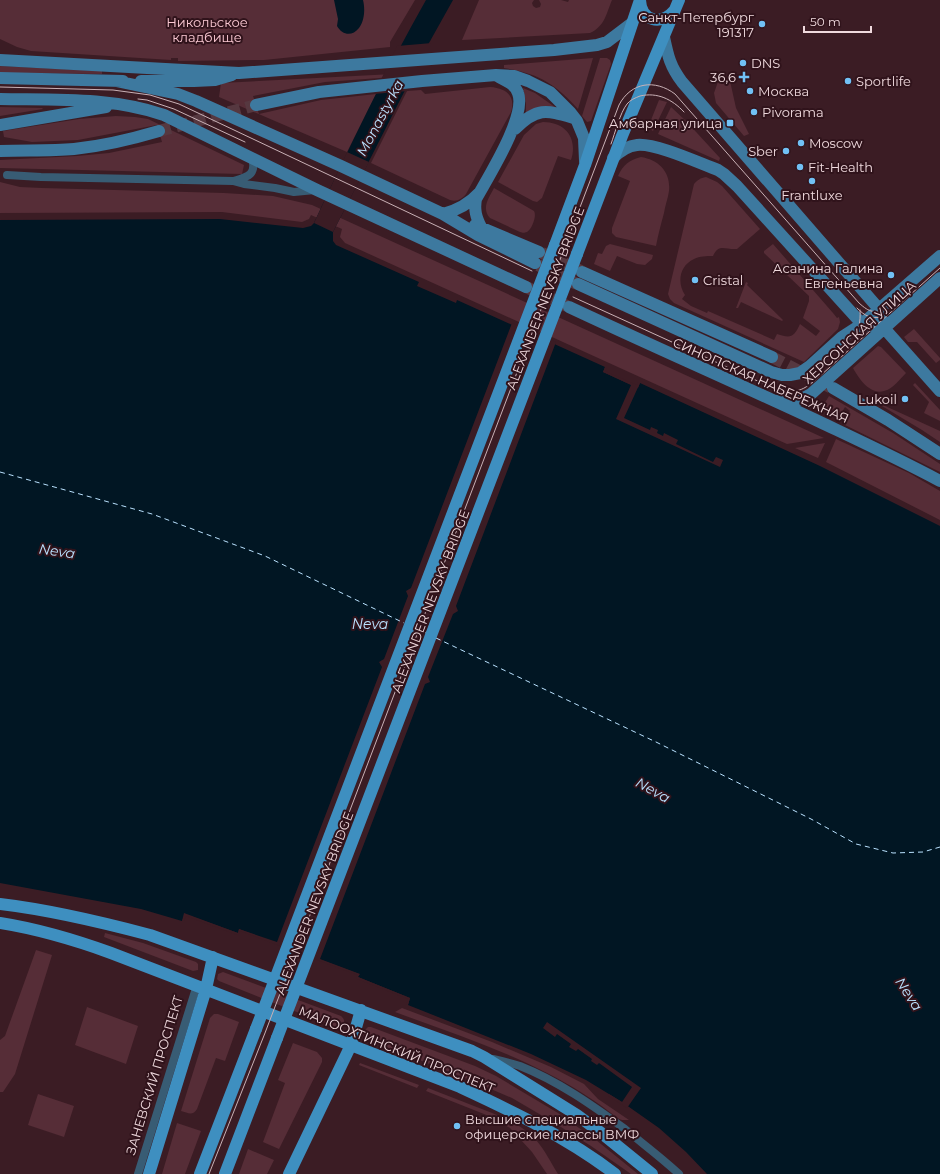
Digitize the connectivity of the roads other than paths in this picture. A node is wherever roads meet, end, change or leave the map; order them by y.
1 (640, 0) edge
2 (677, 6) edge
3 (632, 23) junction
4 (664, 37) junction
5 (0, 60) edge
6 (239, 73) junction
7 (496, 75) junction
8 (0, 78) edge
9 (116, 81) junction
10 (0, 99) edge
11 (127, 105) junction
12 (256, 105) tunnel mouth
13 (574, 118) junction
14 (0, 125) edge
15 (159, 131) tunnel mouth
16 (512, 132) junction
17 (0, 151) edge
18 (252, 158) junction
19 (613, 158) junction
20 (585, 165) junction
21 (7, 175) dead end
22 (233, 181) junction
23 (322, 192) junction
24 (480, 192) junction
25 (443, 214) junction
26 (481, 227) junction
27 (940, 256) edge
28 (582, 272) tunnel mouth
29 (940, 278) edge
30 (578, 284) tunnel mouth
31 (526, 288) tunnel mouth
32 (569, 307) tunnel mouth
33 (879, 309) junction
34 (862, 324) junction
35 (884, 328) junction
36 (772, 357) tunnel mouth
37 (771, 372) joint
38 (833, 388) tunnel mouth
39 (940, 392) edge
40 (770, 398) junction
41 (940, 454) edge
42 (940, 481) edge
43 (0, 904) edge
44 (0, 923) edge
45 (213, 957) junction
46 (202, 987) junction
47 (361, 1010) junction
48 (347, 1044) junction
49 (484, 1057) junction
50 (138, 1174) edge
51 (149, 1174) edge
52 (200, 1174) edge
53 (225, 1174) edge
54 (289, 1174) edge
55 (615, 1174) edge
56 (652, 1174) edge
57 (680, 1174) edge

1 - 2 main road
1 - 3 main road, ALEXANDER NEVSKY BRIDGE
2 - 4 main road, ALEXANDER NEVSKY BRIDGE
3 - 6 main road
3 - 20 main road, ALEXANDER NEVSKY BRIDGE
4 - 19 main road, ALEXANDER NEVSKY BRIDGE
4 - 33 main road
5 - 6 main road
6 - 9 main road
7 - 12 main road
7 - 13 main road
7 - 16 main road
8 - 9 main road
9 - 25 main road
10 - 11 main road
11 - 14 main road
11 - 18 main road
13 - 16 main road
13 - 20 main road
15 - 17 main road
16 - 24 main road
18 - 22 street
18 - 23 main road
19 - 34 main road
19 - 53 main road, ALEXANDER NEVSKY BRIDGE, bridge
20 - 52 main road, ALEXANDER NEVSKY BRIDGE, bridge
21 - 22 street
22 - 23 street
23 - 31 main road
24 - 25 main road
24 - 26 main road
25 - 26 main road
25 - 26 main road
27 - 33 main road, ХЕРСОНСКАЯ УЛИЦА
28 - 36 main road, СИНОПСКАЯ НАБЕРЕЖНАЯ
29 - 35 main road, ХЕРСОНСКАЯ УЛИЦА
30 - 37 main road, СИНОПСКАЯ НАБЕРЕЖНАЯ
32 - 40 main road, СИНОПСКАЯ НАБЕРЕЖНАЯ
33 - 34 main road, ХЕРСОНСКАЯ УЛИЦА
33 - 35 main road
34 - 35 main road
34 - 37 main road, ХЕРСОНСКАЯ УЛИЦА
35 - 39 main road
35 - 40 main road, ХЕРСОНСКАЯ УЛИЦА
38 - 41 main road, СИНОПСКАЯ НАБЕРЕЖНАЯ
40 - 42 main road, СИНОПСКАЯ НАБЕРЕЖНАЯ
43 - 45 main road, МАЛООХТИНСКИЙ ПРОСПЕКТ
44 - 46 main road, МАЛООХТИНСКИЙ ПРОСПЕКТ
45 - 46 main road
45 - 47 main road, МАЛООХТИНСКИЙ ПРОСПЕКТ
46 - 48 main road, МАЛООХТИНСКИЙ ПРОСПЕКТ
46 - 50 street, ЗАНЕВСКИЙ ПРОСПЕКТ
46 - 51 main road
47 - 48 main road
47 - 49 main road, МАЛООХТИНСКИЙ ПРОСПЕКТ
48 - 54 main road
48 - 55 main road, МАЛООХТИНСКИЙ ПРОСПЕКТ
49 - 56 main road, МАЛООХТИНСКИЙ ПРОСПЕКТ
49 - 57 street

